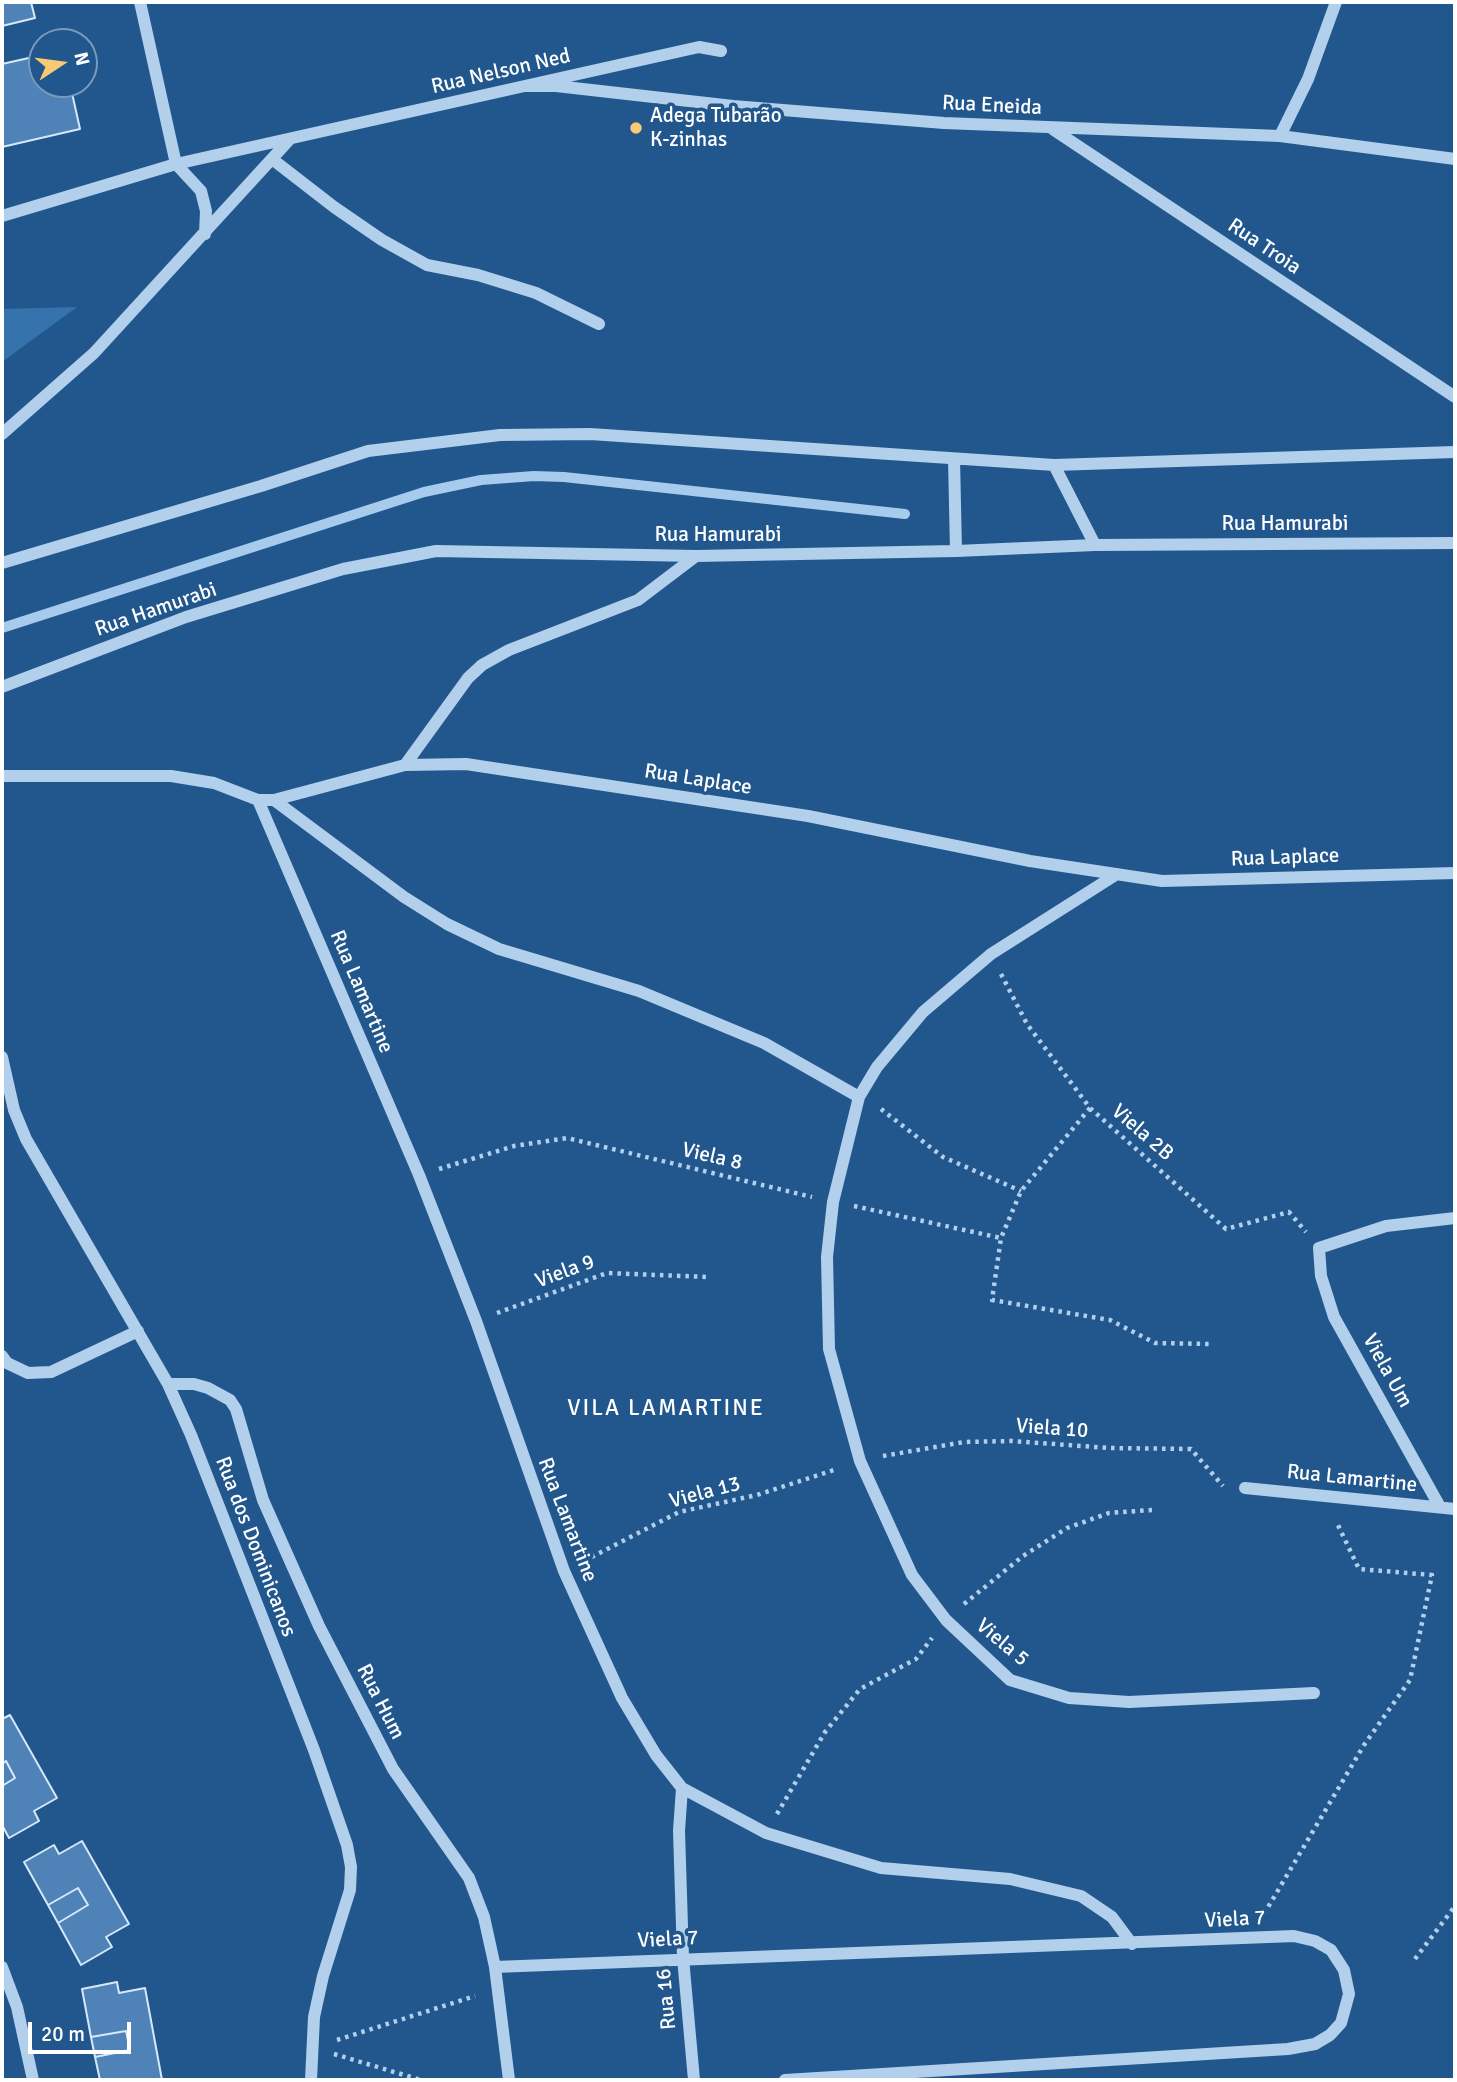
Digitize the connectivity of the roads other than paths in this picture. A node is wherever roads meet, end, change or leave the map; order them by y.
1 (140, 2) edge
2 (1336, 2) edge
3 (721, 51) dead end
4 (527, 86) junction
5 (1051, 128) junction
6 (1280, 136) junction
7 (290, 138) junction
8 (272, 159) junction
9 (1455, 159) edge
10 (176, 164) junction
11 (2, 216) edge
12 (205, 233) junction
13 (599, 324) dead end
14 (1455, 397) edge
15 (2, 434) edge
16 (1455, 452) edge
17 (954, 460) junction
18 (1054, 465) junction
19 (1455, 543) edge
20 (1095, 545) junction
21 (956, 551) junction
22 (696, 555) junction
23 (2, 563) edge
24 (2, 687) edge
25 (405, 765) junction
26 (2, 776) edge
27 (258, 800) junction
28 (274, 800) junction
29 (1455, 873) edge
30 (1116, 874) junction
31 (2, 1057) edge
32 (859, 1097) junction
33 (1455, 1218) edge
34 (138, 1331) junction
35 (2, 1356) edge
36 (168, 1384) junction
37 (1245, 1488) dead end
38 (1440, 1507) junction
39 (1455, 1509) edge
40 (1314, 1693) dead end
41 (682, 1787) junction
42 (1132, 1944) junction
43 (683, 1958) junction
44 (2, 1967) edge
45 (495, 1967) junction
46 (33, 2080) edge
47 (311, 2080) edge
48 (509, 2080) edge
49 (694, 2080) edge
50 (785, 2080) edge

1 - 10 street
2 - 6 street
3 - 4 street, Rua Nelson Ned
4 - 5 street, Rua Eneida
4 - 7 street, Rua Nelson Ned
5 - 6 street, Rua Eneida
5 - 14 street, Rua Troia
6 - 9 street, Rua Eneida
7 - 8 street
7 - 10 street, Rua Nelson Ned
8 - 12 street
8 - 13 street
10 - 11 street, Rua Nelson Ned
10 - 12 street
12 - 15 street
16 - 18 street
17 - 18 street
17 - 21 street
17 - 23 street
18 - 20 street
19 - 20 street, Rua Hamurabi
20 - 21 street, Rua Hamurabi
21 - 22 street, Rua Hamurabi
22 - 24 street, Rua Hamurabi
22 - 25 street
25 - 28 street, Rua Laplace
25 - 30 street, Rua Laplace
26 - 27 street
27 - 28 street, Rua Laplace
27 - 41 street, Rua Lamartine
28 - 32 street
29 - 30 street, Rua Laplace
30 - 32 street
31 - 34 street, Rua dos Dominicanos
32 - 40 street, Viela 5
33 - 38 street, Viela Um
34 - 35 street
34 - 36 street, Rua dos Dominicanos
36 - 45 street, Rua Hum
36 - 47 street, Rua dos Dominicanos
37 - 38 street, Rua Lamartine
38 - 39 street, Rua Lamartine
41 - 42 street, Rua Lamartine
41 - 43 street, Rua 16
42 - 43 street, Viela 7
42 - 50 street, Viela 7
43 - 45 street, Viela 7
43 - 49 street, Rua 16
44 - 46 street
45 - 48 street, Rua Hum

